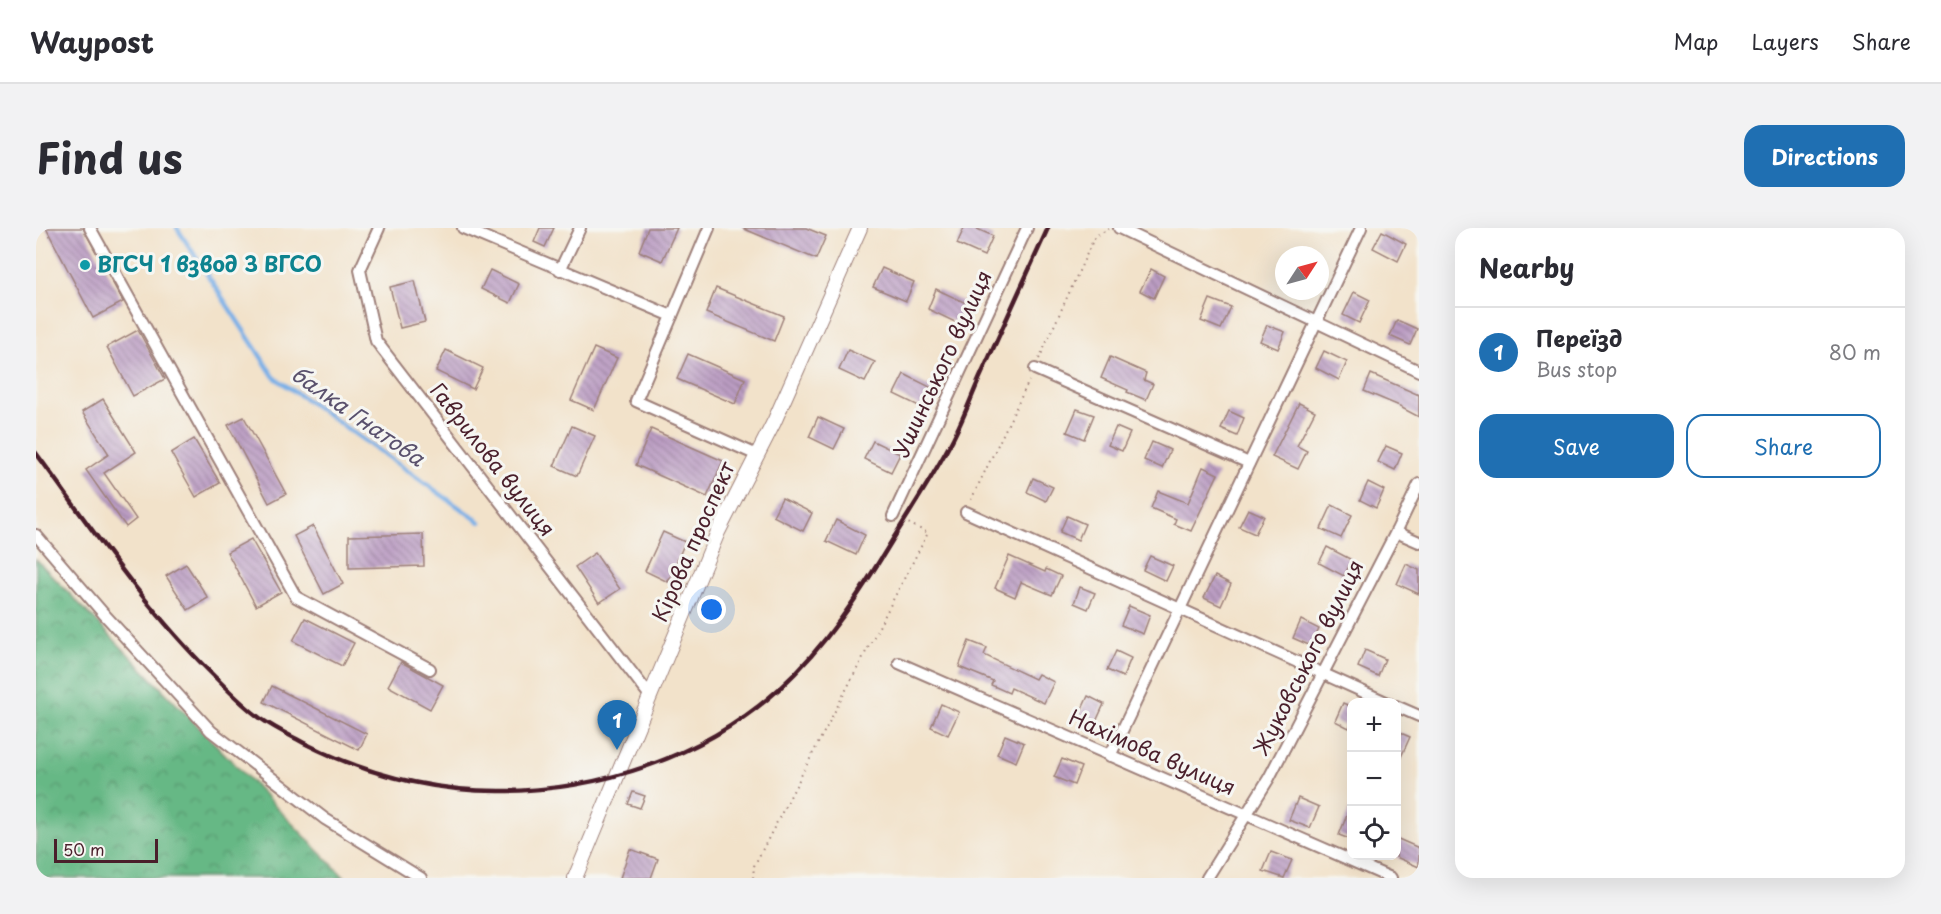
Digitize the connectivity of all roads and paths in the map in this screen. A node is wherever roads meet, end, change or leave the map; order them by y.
1 (90, 228) edge
2 (379, 228) edge
3 (463, 228) edge
4 (580, 228) edge
5 (709, 228) edge
6 (860, 228) edge
7 (1027, 228) edge
8 (1119, 228) edge
9 (1360, 228) edge
10 (475, 231) edge
11 (560, 270) junction
12 (672, 316) junction
13 (1316, 322) junction
14 (1035, 369) dead end
15 (1419, 371) edge
16 (757, 455) junction
17 (1249, 463) junction
18 (1419, 484) edge
19 (966, 512) dead end
20 (893, 516) joint
21 (1396, 532) junction
22 (36, 535) edge
23 (1419, 542) edge
24 (1179, 609) junction
25 (899, 663) dead end
26 (429, 669) dead end
27 (1323, 674) junction
28 (650, 696) junction
29 (1379, 698) edge
30 (1401, 708) edge
31 (1419, 716) edge
32 (1110, 756) junction
33 (1245, 815) junction
34 (421, 878) edge
35 (575, 878) edge
36 (753, 878) edge
37 (1207, 878) edge
38 (1391, 878) edge

1 - 26 street
2 - 28 street, Гаврилова вулиця
3 - 10 street
4 - 11 street
5 - 12 street
6 - 16 street, Кірова проспект
7 - 20 street, Ушинського вулиця
8 - 13 street
9 - 13 street
10 - 11 street
11 - 12 street
12 - 16 street
13 - 15 street
13 - 17 street
14 - 17 street
16 - 28 street, Кірова проспект
17 - 24 street
18 - 21 street, Жуковського вулиця
19 - 24 street
20 - 36 path
21 - 23 street
21 - 27 street, Жуковського вулиця
22 - 34 street
24 - 27 street
24 - 32 street
25 - 32 street, Нахімова вулиця
27 - 29 street
27 - 33 street, Жуковського вулиця
28 - 35 street, Кірова проспект
30 - 31 street
32 - 33 street, Нахімова вулиця
33 - 37 street, Жуковського вулиця
33 - 38 street, Нахімова вулиця

